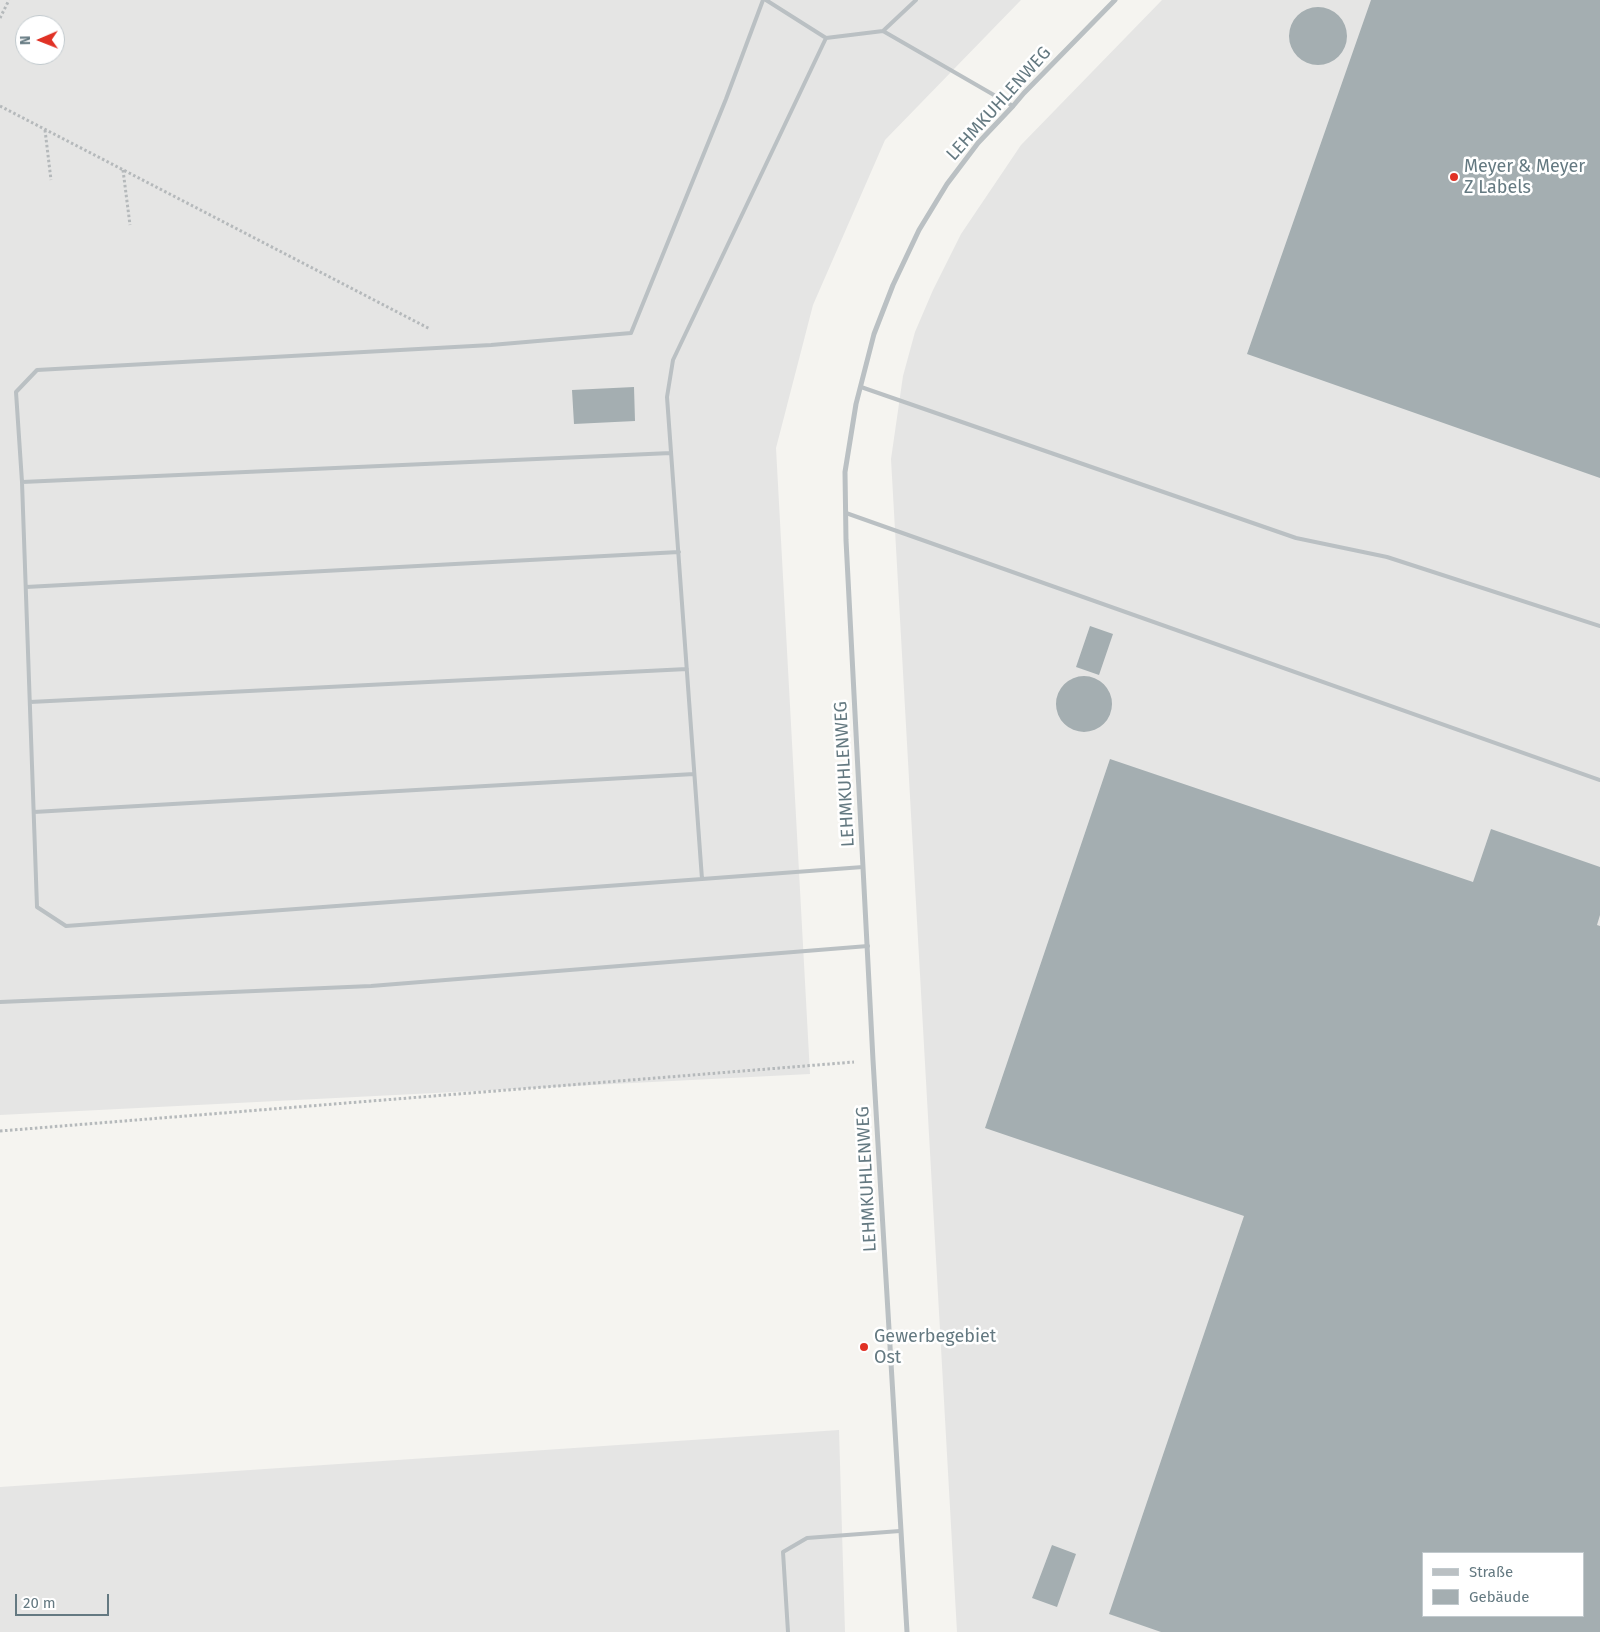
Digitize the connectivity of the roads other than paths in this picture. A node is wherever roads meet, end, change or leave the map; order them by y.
1 (765, 0) edge
2 (916, 0) edge
3 (1115, 0) edge
4 (883, 31) junction
5 (826, 38) junction
6 (1014, 106) junction
7 (860, 387) junction
8 (671, 453) junction
9 (22, 482) junction
10 (846, 513) junction
11 (679, 552) junction
12 (26, 587) junction
13 (1600, 626) edge
14 (687, 669) junction
15 (30, 702) junction
16 (694, 774) junction
17 (1600, 780) edge
18 (34, 812) junction
19 (863, 867) junction
20 (702, 879) junction
21 (868, 946) junction
22 (0, 1002) edge
23 (900, 1531) junction
24 (788, 1632) edge
25 (907, 1632) edge

1 - 5 lane
1 - 9 lane
2 - 4 lane
3 - 6 street, LEHMKUHLENWEG
4 - 5 lane
4 - 6 lane
5 - 8 lane
6 - 7 street, LEHMKUHLENWEG
7 - 10 street, LEHMKUHLENWEG
7 - 13 lane
8 - 9 lane
8 - 11 lane
9 - 12 lane
10 - 17 lane
10 - 19 street, LEHMKUHLENWEG
11 - 12 lane
11 - 14 lane
12 - 15 lane
14 - 15 lane
14 - 16 lane
15 - 18 lane
16 - 18 lane
16 - 20 lane
18 - 20 lane
19 - 20 lane
19 - 21 street, LEHMKUHLENWEG
21 - 22 lane
21 - 23 street, LEHMKUHLENWEG
23 - 24 lane
23 - 25 street, LEHMKUHLENWEG

